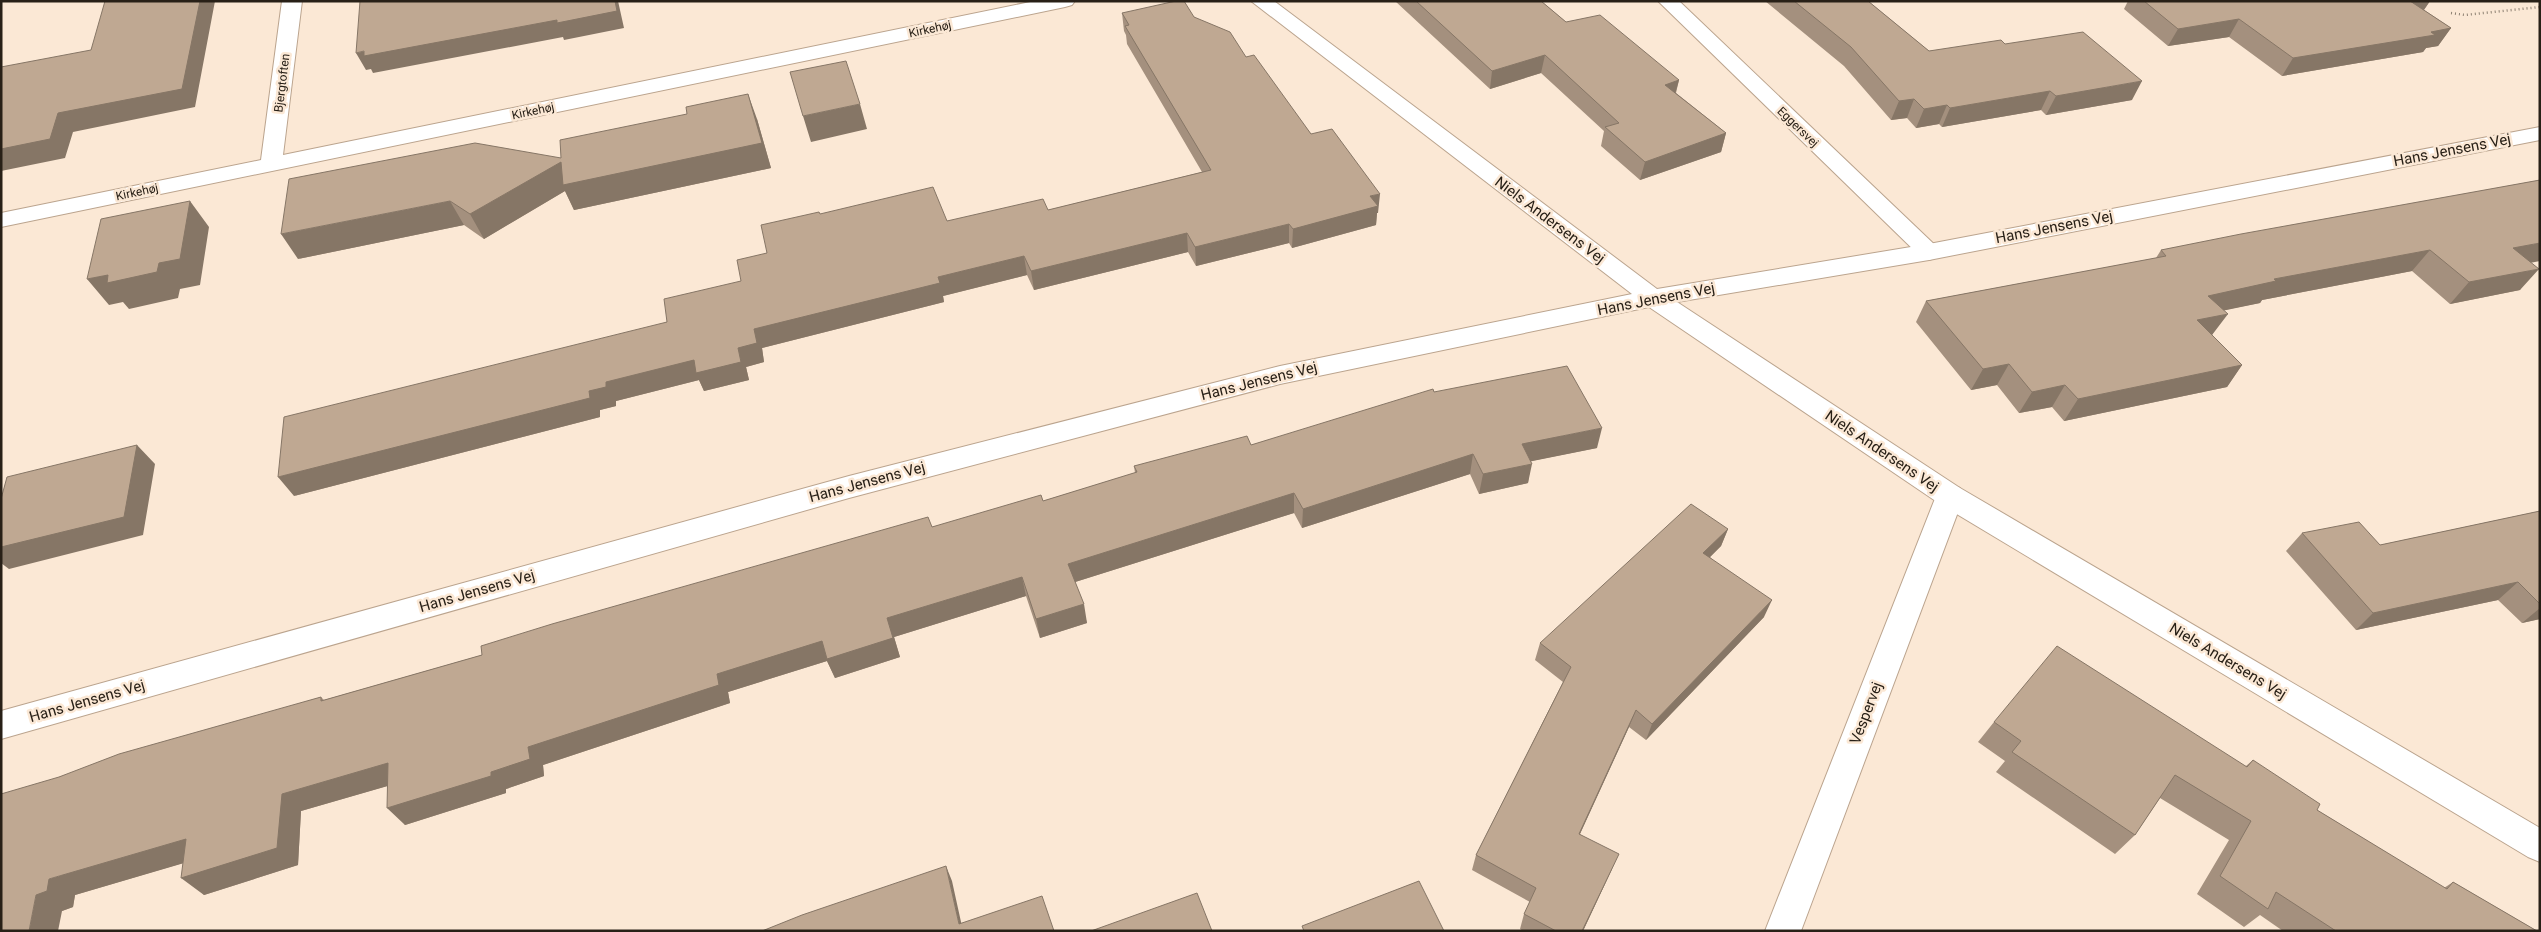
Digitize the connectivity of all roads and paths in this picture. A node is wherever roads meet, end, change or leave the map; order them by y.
1 (292, 1) edge
2 (1066, 1) edge
3 (1261, 1) edge
4 (1668, 1) edge
5 (2540, 7) edge
6 (2451, 13) dead end
7 (2540, 133) edge
8 (271, 165) junction
9 (1, 220) edge
10 (1929, 252) junction
11 (1652, 298) junction
12 (1950, 496) junction
13 (1, 725) edge
14 (2540, 846) edge
15 (1783, 931) edge

1 - 8 street, Bjergtoften
2 - 8 street, Kirkehøj
3 - 11 street, Niels Andersens Vej
4 - 10 street, Eggersvej
5 - 6 path
7 - 10 street, Hans Jensens Vej
8 - 9 street, Kirkehøj
10 - 11 street, Hans Jensens Vej
11 - 12 street, Niels Andersens Vej
11 - 13 street, Hans Jensens Vej
12 - 14 street, Niels Andersens Vej
12 - 15 street, Vespervej

